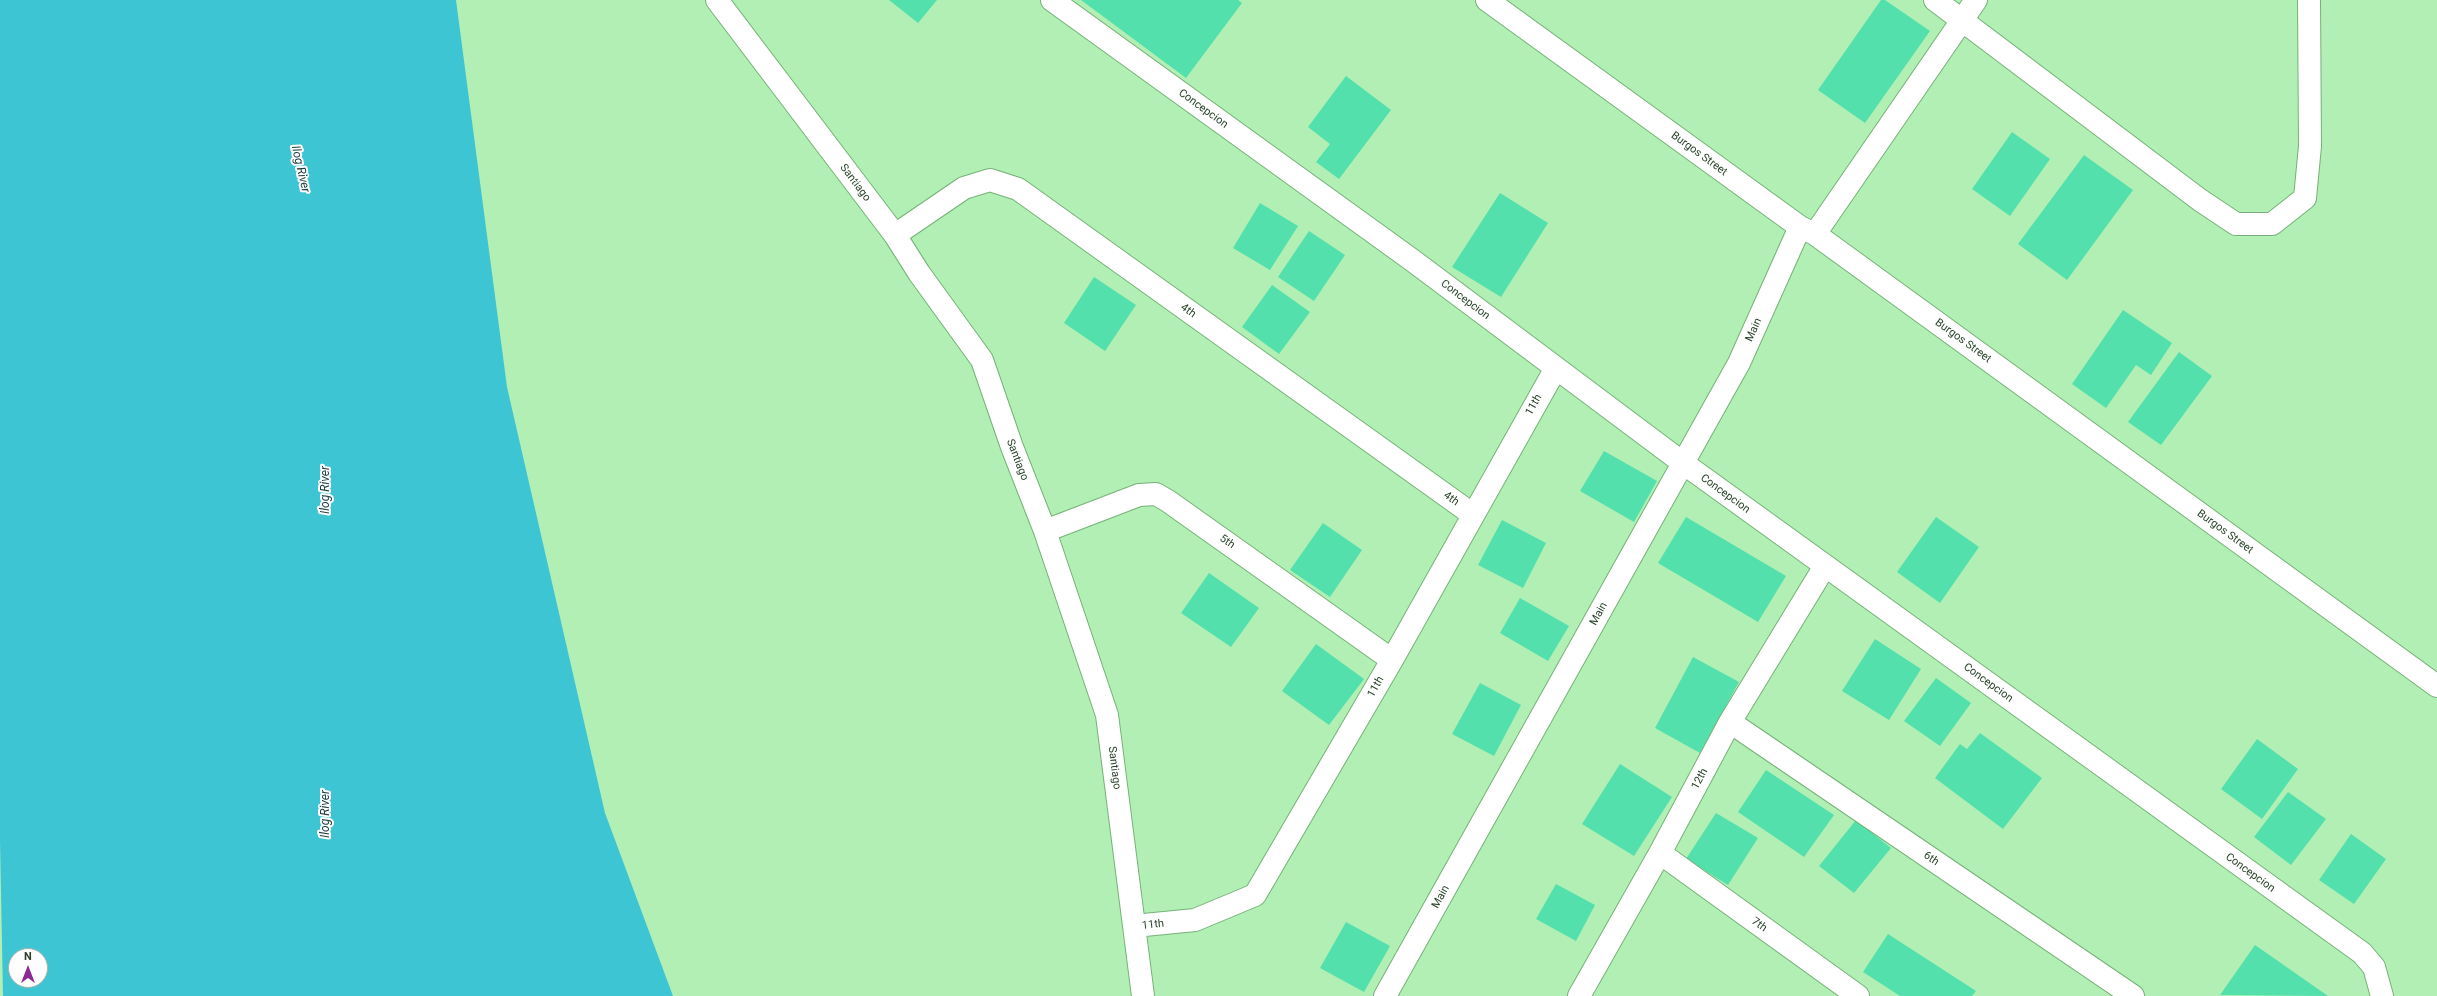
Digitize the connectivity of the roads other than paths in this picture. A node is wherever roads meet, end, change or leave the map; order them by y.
1 (717, 0) edge
2 (1052, 0) edge
3 (1487, 0) edge
4 (1935, 0) edge
5 (1976, 0) edge
6 (2309, 0) edge
7 (1962, 20) junction
8 (1807, 230) junction
9 (895, 235) junction
10 (1556, 368) junction
11 (1683, 464) junction
12 (1472, 514) junction
13 (1045, 531) junction
14 (1825, 566) junction
15 (1392, 660) junction
16 (2437, 686) edge
17 (1730, 722) junction
18 (1660, 853) junction
19 (1134, 926) junction
20 (1144, 996) edge
21 (1385, 996) edge
22 (1579, 996) edge
23 (1858, 996) edge
24 (2132, 996) edge
25 (2382, 996) edge

1 - 9 street, Santiago
2 - 10 street, Concepcion
3 - 8 street, Burgos Street
4 - 7 street
5 - 7 street, Main
6 - 7 street
7 - 8 street, Main
8 - 11 street, Main
8 - 16 street, Burgos Street
9 - 12 street, 4th
9 - 13 street, Santiago
10 - 11 street, Concepcion
10 - 12 street, 11th
11 - 14 street, Concepcion
11 - 21 street, Main
12 - 15 street, 11th
13 - 15 street, 5th
13 - 19 street, Santiago
14 - 17 street, 12th
14 - 25 street, Concepcion
15 - 19 street, 11th
17 - 18 street, 12th
17 - 24 street, 6th
18 - 22 street, 12th
18 - 23 street, 7th
19 - 20 street, Santiago

